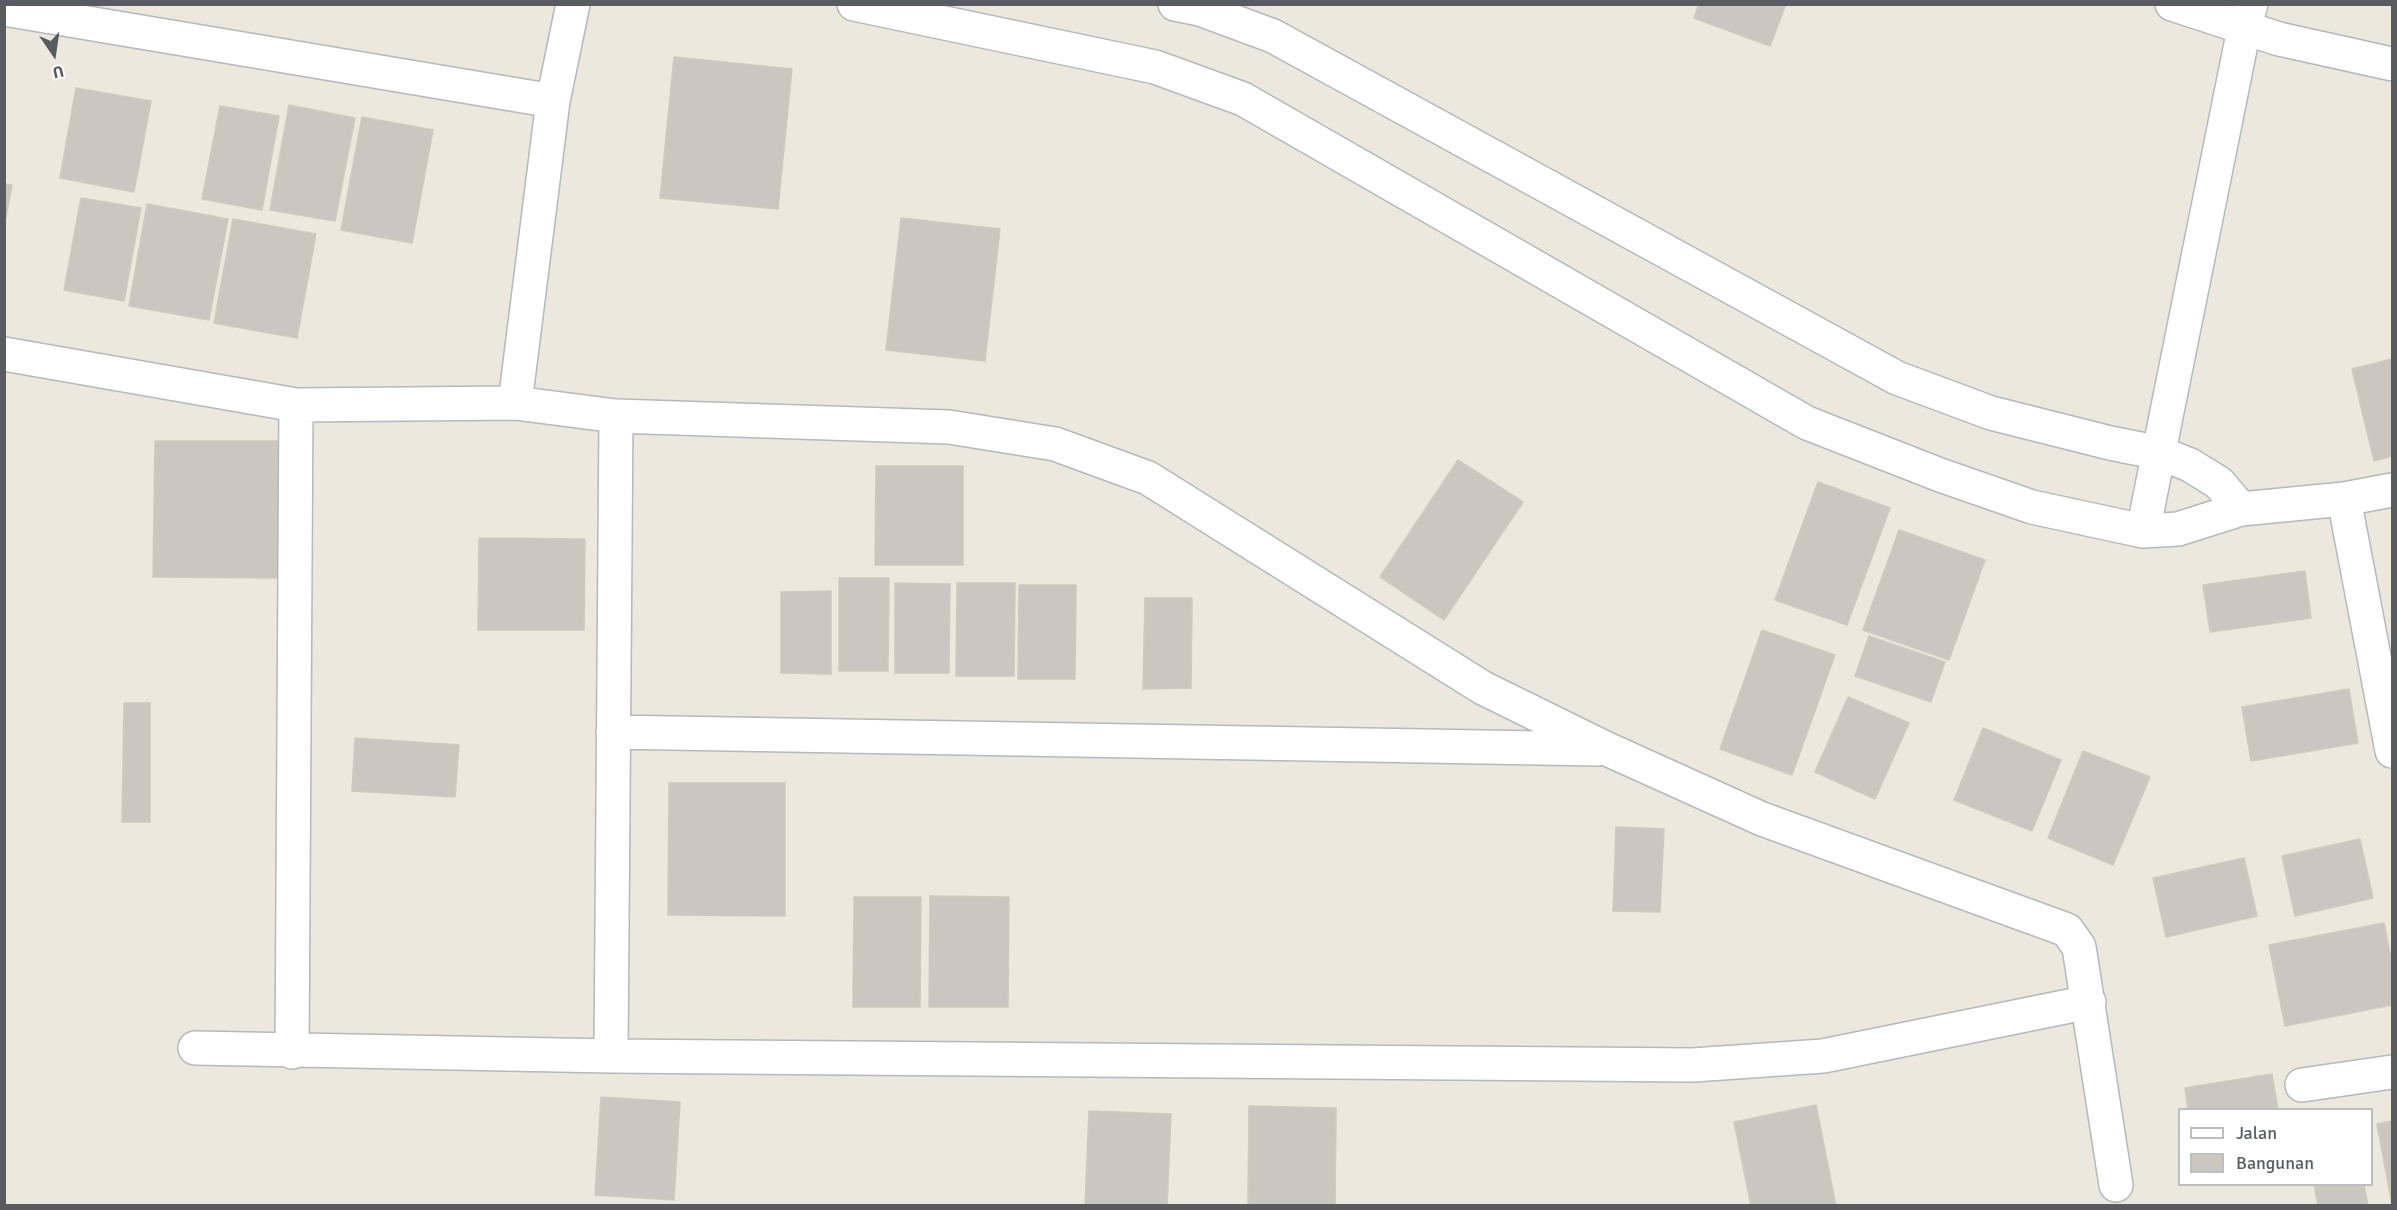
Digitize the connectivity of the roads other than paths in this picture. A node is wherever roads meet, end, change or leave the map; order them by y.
1 (573, 4) edge
2 (854, 4) edge
3 (1175, 4) edge
4 (2172, 4) edge
5 (4, 9) edge
6 (2248, 17) edge
7 (2392, 64) edge
8 (553, 101) junction
9 (4, 354) edge
10 (515, 403) junction
11 (296, 405) junction
12 (616, 417) junction
13 (2160, 453) junction
14 (2392, 490) edge
15 (2344, 499) junction
16 (2241, 509) junction
17 (2143, 531) junction
18 (613, 732) junction
19 (1607, 749) junction
20 (2392, 751) edge
21 (2089, 1002) junction
22 (195, 1048) dead end
23 (292, 1052) junction
24 (611, 1056) junction
25 (2392, 1072) edge
26 (2302, 1085) dead end
27 (2116, 1185) dead end

1 - 8 street
2 - 17 street
3 - 13 street
4 - 6 street
5 - 8 street
6 - 7 street
6 - 13 street
8 - 10 street
9 - 11 street
10 - 11 street
10 - 12 street
11 - 23 street
12 - 18 street
12 - 19 street
13 - 16 street
13 - 17 street
14 - 15 street
15 - 16 street
15 - 20 street
16 - 17 street
18 - 19 street
18 - 24 street
19 - 21 street
21 - 24 street
21 - 27 street
22 - 23 street
23 - 24 street
25 - 26 street

